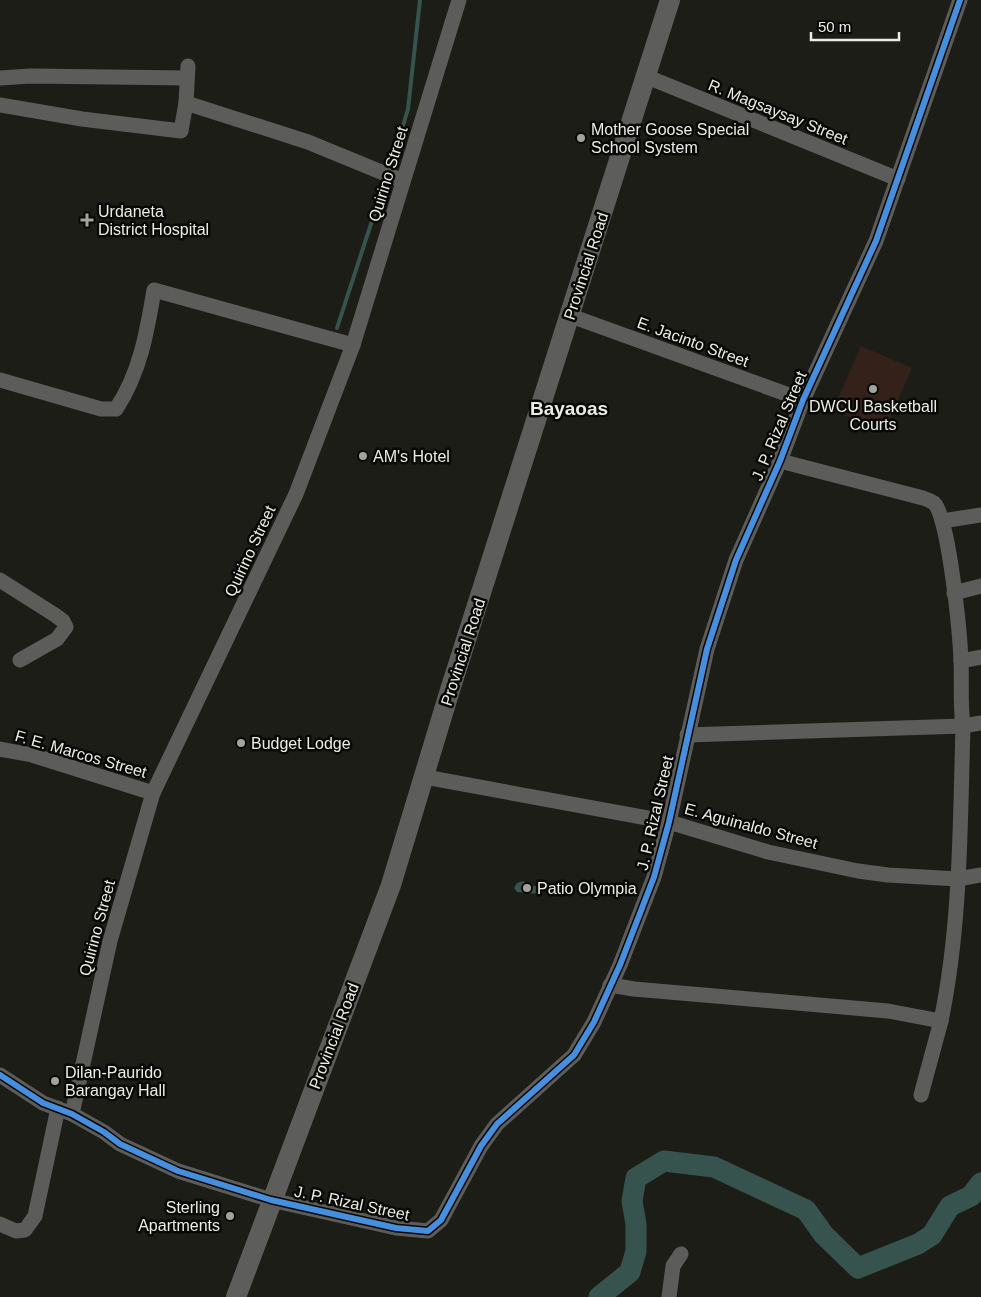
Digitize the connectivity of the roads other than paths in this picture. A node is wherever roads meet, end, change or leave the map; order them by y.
1 (459, 0) edge
2 (670, 0) edge
3 (960, 0) edge
4 (645, 76) junction
5 (0, 78) edge
6 (186, 103) junction
7 (0, 105) edge
8 (898, 179) junction
9 (403, 181) junction
10 (570, 316) junction
11 (353, 346) junction
12 (0, 380) edge
13 (803, 400) junction
14 (780, 462) junction
15 (981, 515) edge
16 (942, 521) junction
17 (0, 580) edge
18 (981, 586) edge
19 (954, 593) junction
20 (981, 657) edge
21 (20, 660) dead end
22 (961, 662) junction
23 (981, 723) edge
24 (962, 726) junction
25 (687, 735) junction
26 (0, 749) edge
27 (425, 777) junction
28 (153, 792) junction
29 (669, 822) junction
30 (981, 875) edge
31 (958, 879) junction
32 (610, 985) junction
33 (941, 1021) junction
34 (0, 1075) edge
35 (921, 1095) dead end
36 (65, 1111) junction
37 (271, 1200) junction
38 (0, 1224) edge
39 (681, 1254) dead end
40 (236, 1297) edge
41 (669, 1297) edge

1 - 9 street, Quirino Street
2 - 4 main road, Provincial Road
3 - 8 street, J. P. Rizal Street
4 - 8 street, R. Magsaysay Street
4 - 10 main road, Provincial Road
5 - 6 street
6 - 7 street
6 - 9 street
8 - 13 street, J. P. Rizal Street
9 - 11 street, Quirino Street
10 - 13 street, E. Jacinto Street
10 - 27 main road, Provincial Road
11 - 12 street
11 - 28 street, Quirino Street
13 - 14 street, J. P. Rizal Street
14 - 16 street
14 - 25 street, J. P. Rizal Street
15 - 16 street
16 - 19 street
17 - 21 street
18 - 19 street
19 - 22 street
20 - 22 street
22 - 24 street
23 - 24 street
24 - 25 street
24 - 31 street
25 - 29 street, J. P. Rizal Street
26 - 28 street, F. E. Marcos Street
27 - 29 street, E. Aguinaldo Street
27 - 37 main road, Provincial Road
28 - 36 street, Quirino Street
29 - 31 street, E. Aguinaldo Street
29 - 32 street, J. P. Rizal Street
30 - 31 street, E. Aguinaldo Street
31 - 33 street
32 - 33 street
32 - 37 street, J. P. Rizal Street
33 - 35 street
34 - 36 street, J. P. Rizal Street
36 - 37 street, J. P. Rizal Street
36 - 38 street, Quirino Street
37 - 40 main road, Provincial Road
39 - 41 street

